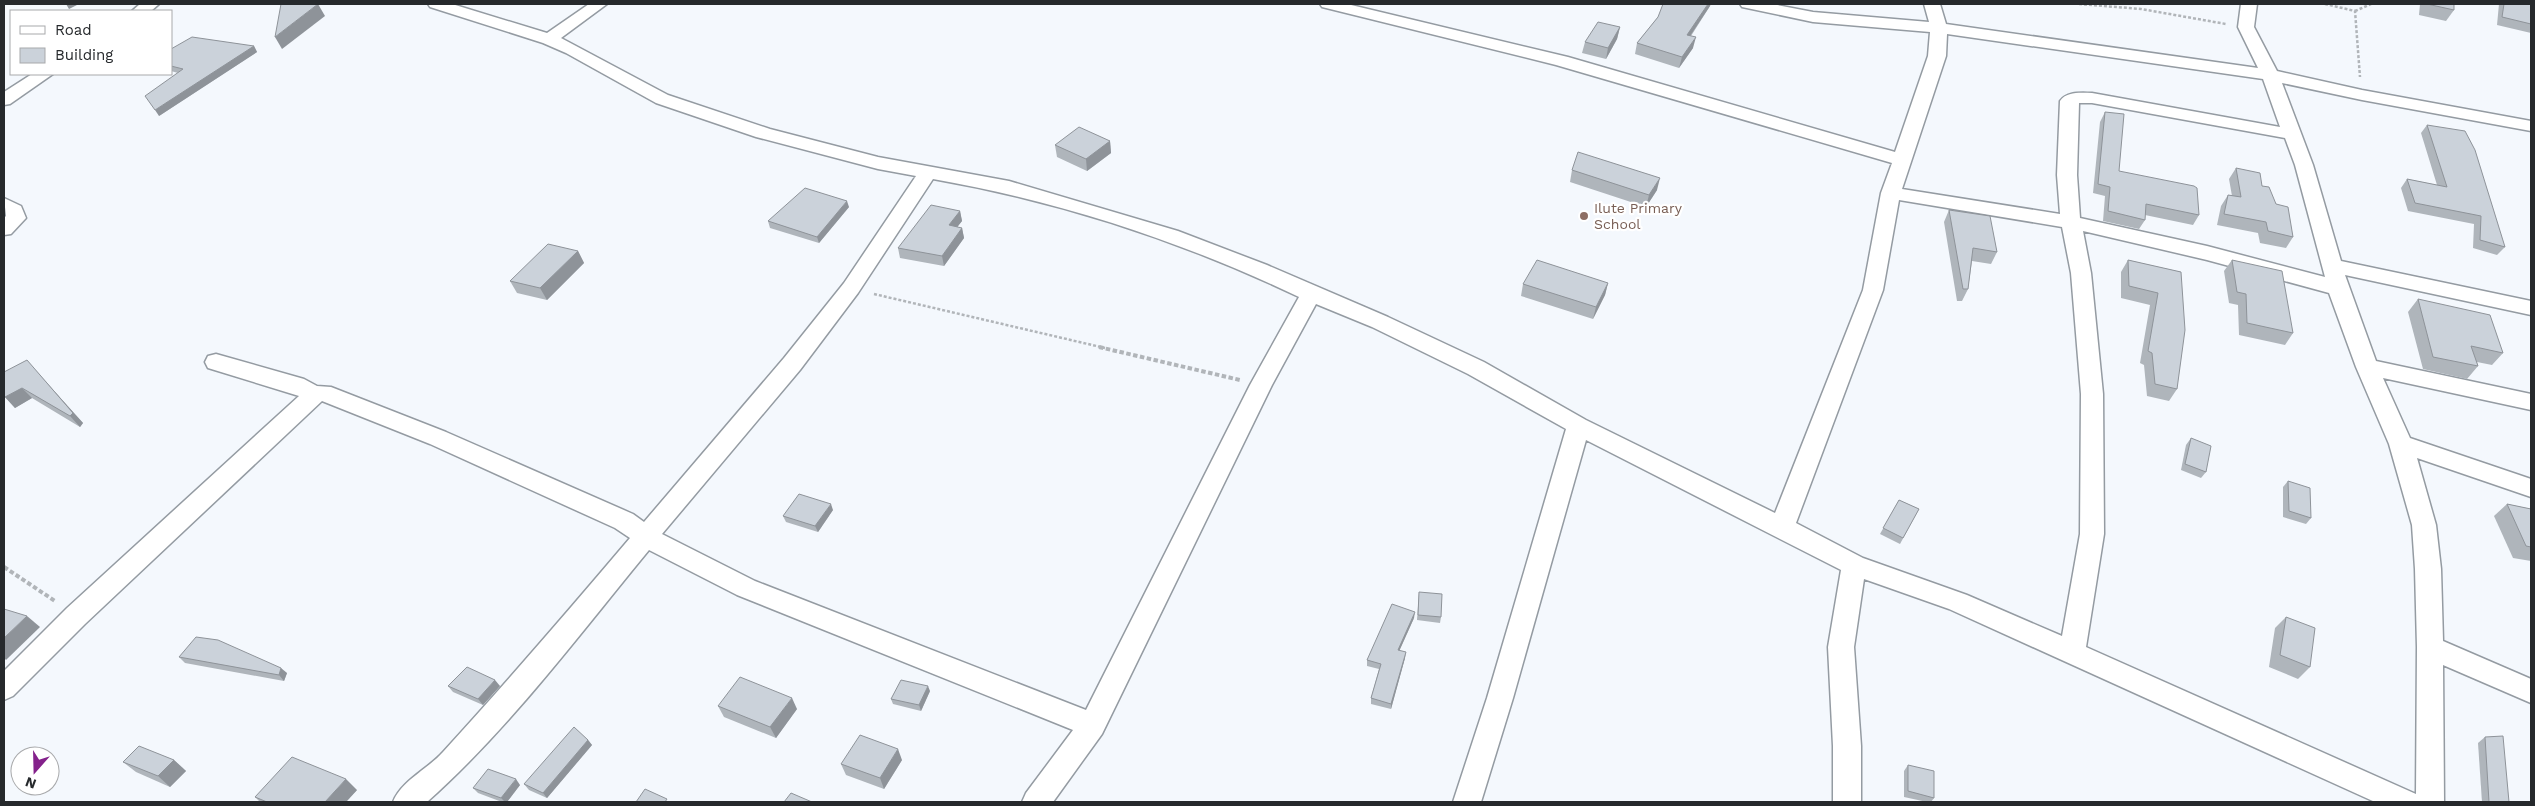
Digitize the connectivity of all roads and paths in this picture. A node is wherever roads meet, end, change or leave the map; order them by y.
1 (436, 4) edge
2 (599, 4) edge
3 (1328, 4) edge
4 (1748, 4) edge
5 (1932, 4) edge
6 (2079, 4) edge
7 (2249, 4) edge
8 (2325, 4) edge
9 (2371, 4) edge
10 (2355, 11) junction
11 (1939, 28) junction
12 (2246, 28) junction
13 (549, 39) junction
14 (42, 75) edge
15 (2270, 75) junction
16 (2362, 95) junction
17 (4, 100) edge
18 (2531, 126) edge
19 (2291, 134) junction
20 (1903, 160) junction
21 (927, 173) junction
22 (1891, 193) junction
23 (4, 204) edge
24 (2071, 222) junction
25 (4, 229) edge
26 (2336, 277) junction
27 (851, 288) junction
28 (1311, 294) junction
29 (2531, 308) edge
30 (216, 362) dead end
31 (2367, 367) junction
32 (1261, 385) junction
33 (314, 394) junction
34 (2531, 402) edge
35 (1578, 426) junction
36 (2401, 444) junction
37 (2531, 488) edge
38 (1782, 527) junction
39 (646, 536) junction
40 (1854, 565) junction
41 (4, 567) edge
42 (76, 616) junction
43 (2430, 647) junction
44 (2072, 654) junction
45 (4, 688) edge
46 (2531, 691) edge
47 (1092, 725) junction
48 (407, 802) edge
49 (1036, 802) edge
50 (1467, 802) edge
51 (1847, 802) edge
52 (2406, 802) edge
53 (2430, 802) edge

1 - 13 street
2 - 13 street
3 - 20 street
4 - 11 street
5 - 11 street
6 - 12 path
7 - 12 street
8 - 10 path
9 - 10 path
10 - 16 path
11 - 15 street
11 - 20 street
12 - 15 street
13 - 21 street
14 - 17 street
15 - 16 street
15 - 19 street
16 - 18 street
19 - 24 street
19 - 26 street
20 - 22 street
21 - 27 street
21 - 28 street
22 - 24 street
22 - 38 street
23 - 25 street
24 - 26 street
24 - 44 street
26 - 29 street
26 - 31 street
27 - 32 path
27 - 39 street
28 - 32 street
28 - 35 street
30 - 33 street
31 - 34 street
31 - 36 street
32 - 47 street
33 - 39 street
33 - 42 street
35 - 38 street
35 - 50 street
36 - 37 street
36 - 43 street
38 - 40 street
39 - 47 street
39 - 48 street
40 - 44 street
40 - 51 street
41 - 42 path
42 - 45 street
43 - 46 street
43 - 53 street
44 - 52 street
47 - 49 street

